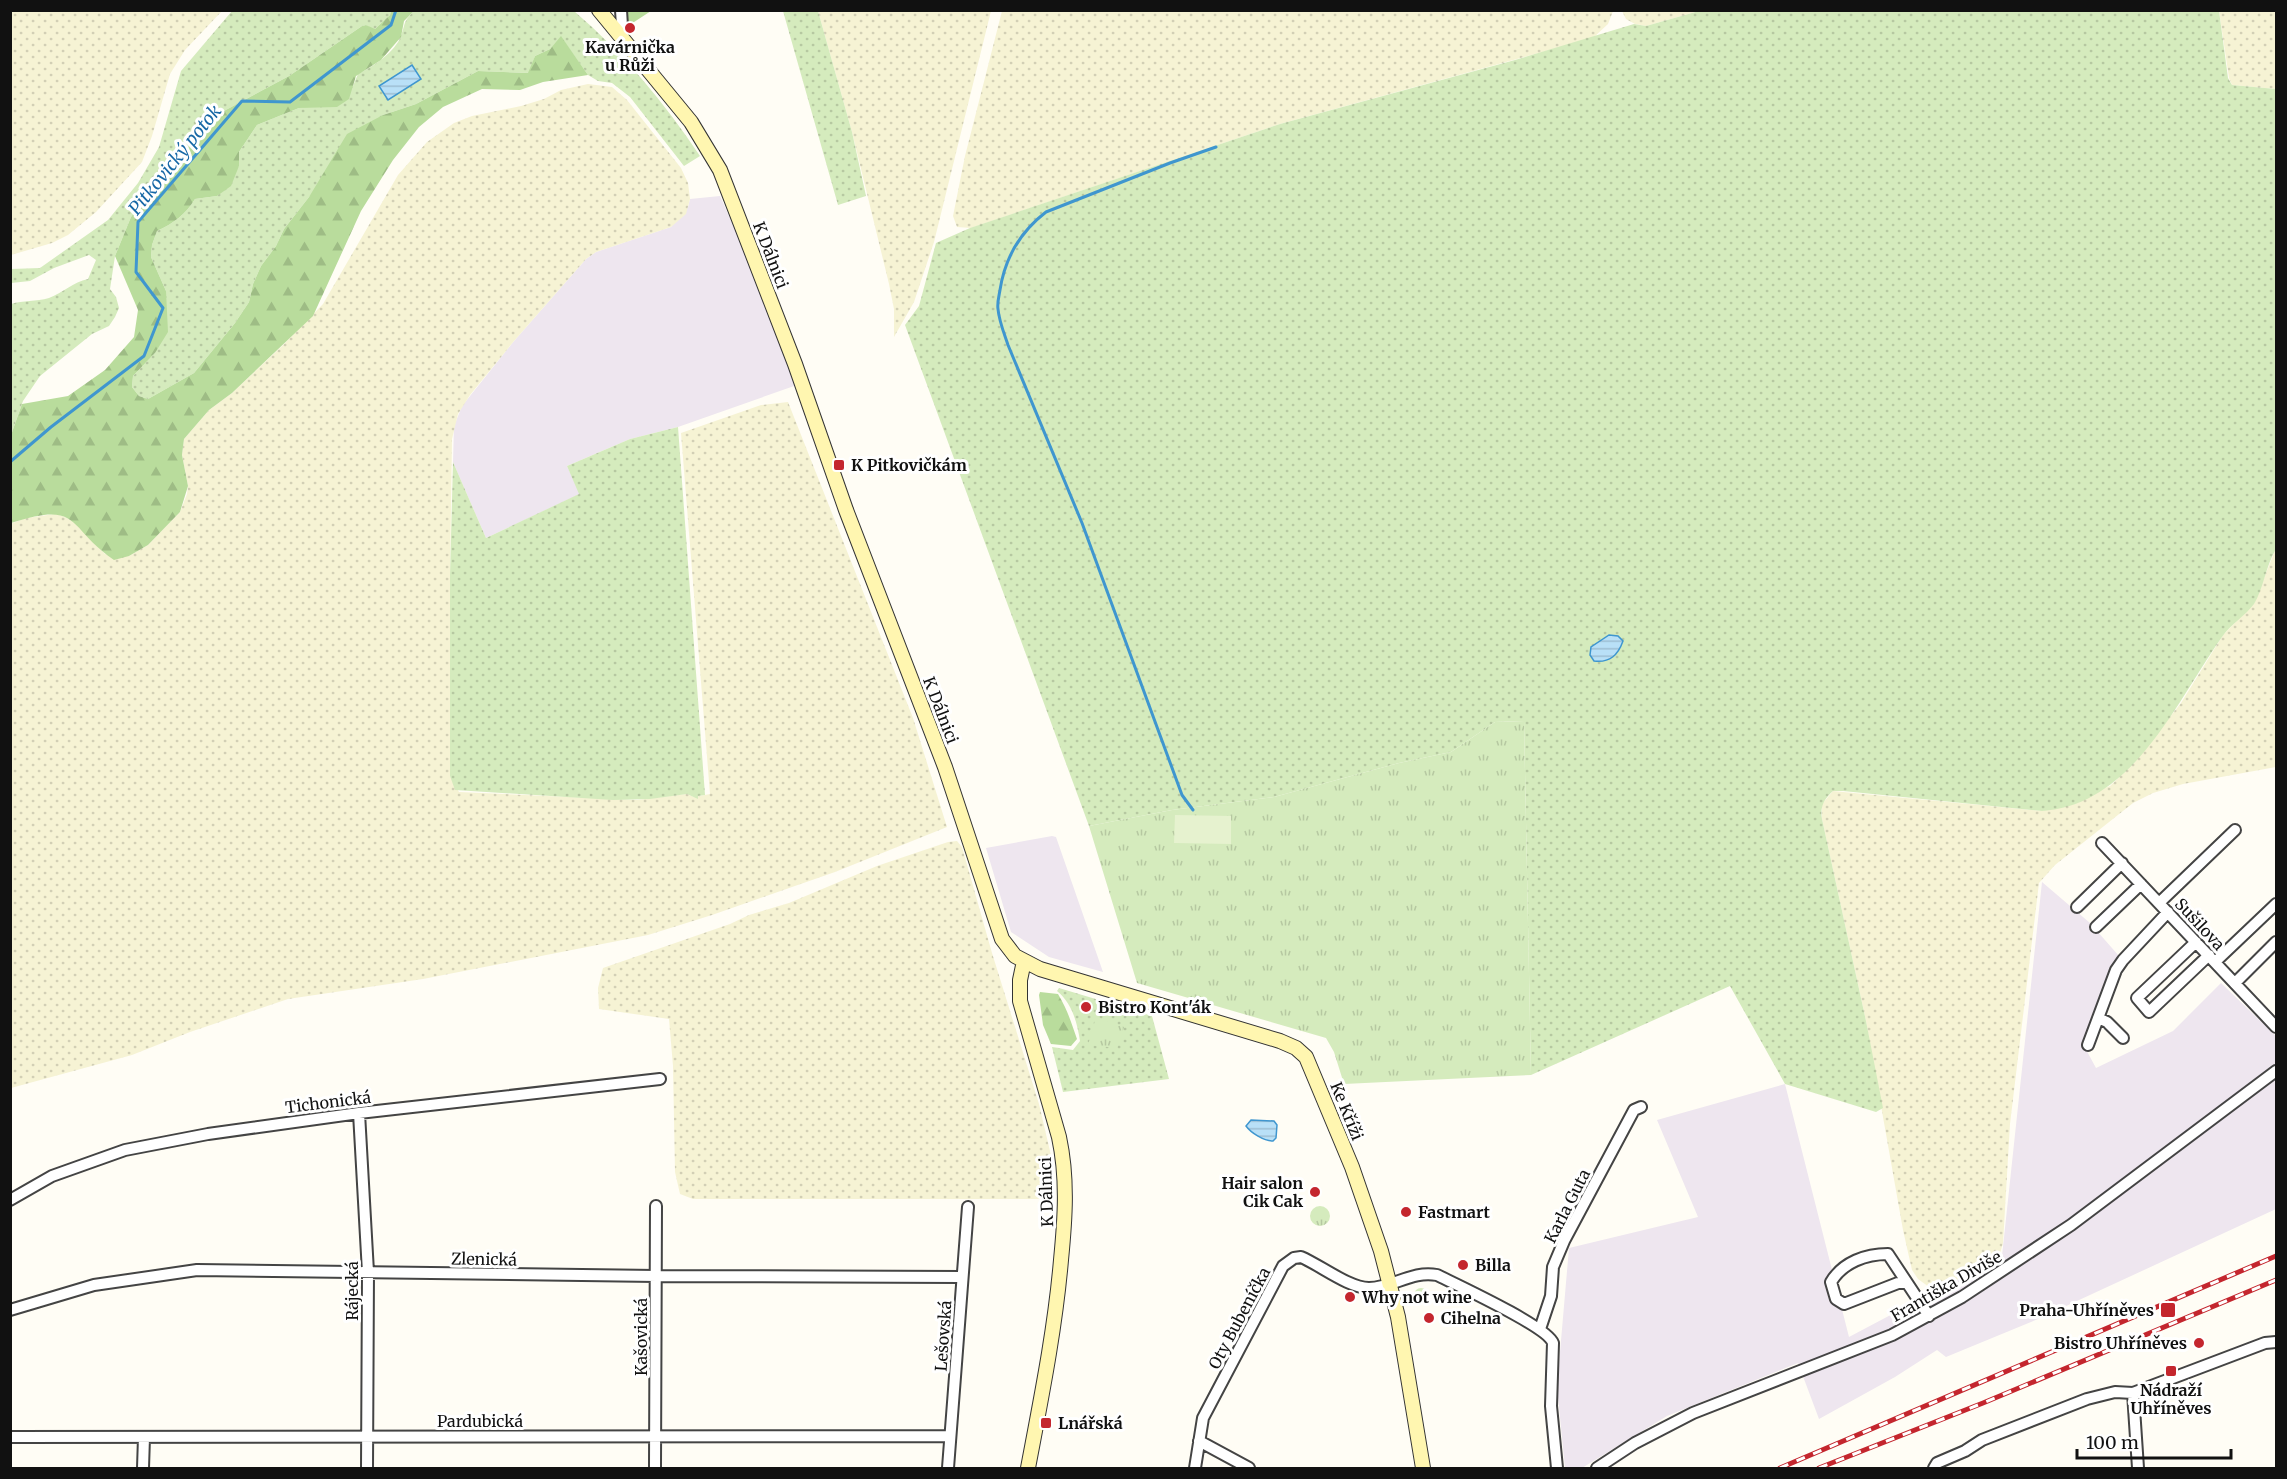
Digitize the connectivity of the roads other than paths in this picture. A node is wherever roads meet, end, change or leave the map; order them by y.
1 (599, 10) edge
2 (621, 10) edge
3 (616, 31) junction
4 (2235, 830) dead end
5 (2102, 843) dead end
6 (2121, 863) junction
7 (2141, 884) junction
8 (2159, 903) junction
9 (2277, 904) edge
10 (2077, 907) dead end
11 (2168, 912) junction
12 (2096, 927) dead end
13 (2196, 942) junction
14 (2277, 942) edge
15 (2212, 959) junction
16 (1024, 961) junction
17 (2235, 983) junction
18 (2098, 1018) junction
19 (2277, 1027) edge
20 (2123, 1038) dead end
21 (2088, 1045) dead end
22 (2277, 1071) edge
23 (660, 1079) dead end
24 (1641, 1107) dead end
25 (359, 1113) junction
26 (10, 1200) edge
27 (656, 1206) dead end
28 (968, 1207) dead end
29 (368, 1272) junction
30 (656, 1276) junction
31 (962, 1277) junction
32 (1390, 1283) junction
33 (1906, 1283) junction
34 (10, 1310) edge
35 (1929, 1316) junction
36 (1540, 1329) junction
37 (2277, 1342) edge
38 (2133, 1393) junction
39 (655, 1436) junction
40 (950, 1436) junction
41 (10, 1437) edge
42 (144, 1437) junction
43 (366, 1437) junction
44 (1199, 1441) junction
45 (143, 1468) edge
46 (367, 1468) edge
47 (655, 1468) edge
48 (948, 1468) edge
49 (1028, 1468) edge
50 (1195, 1468) edge
51 (1249, 1468) edge
52 (1423, 1468) edge
53 (1557, 1468) edge
54 (1597, 1468) edge
55 (1934, 1468) edge
56 (2138, 1468) edge

1 - 3 street, K Dálnici
2 - 3 street
3 - 16 street, K Dálnici
4 - 8 street
5 - 6 street, Sušilova
6 - 7 street, Sušilova
6 - 10 street
7 - 8 street, Sušilova
7 - 12 street
8 - 11 street, Sušilova
9 - 15 street
11 - 13 street, Sušilova
11 - 18 street
13 - 15 street, Sušilova
13 - 15 street
14 - 17 street
15 - 17 street, Sušilova
16 - 32 street, Ke Kříži
16 - 49 street, K Dálnici
17 - 19 street, Sušilova
18 - 20 street
18 - 21 street
22 - 35 street, Františka Diviše
23 - 25 street, Tichonická
24 - 36 street, Karla Guta
25 - 26 street, Tichonická
25 - 29 street, Rájecká
27 - 30 street, Kašovická
28 - 31 street, Lešovská
29 - 30 street, Zlenická
29 - 34 street, Zlenická
29 - 43 street, Rájecká
30 - 31 street, Zlenická
30 - 39 street, Kašovická
31 - 40 street, Lešovská
32 - 36 street
32 - 44 street, Oty Bubeníčka
32 - 52 street, Ke Kříži
33 - 33 street
33 - 35 street
35 - 54 street, Františka Diviše
36 - 53 street
37 - 38 street
38 - 55 street
38 - 56 street
39 - 40 street, Pardubická
39 - 43 street, Pardubická
39 - 47 street, Kašovická
40 - 48 street, Lešovská
41 - 42 street, Pardubická
42 - 43 street, Pardubická
42 - 45 street
43 - 46 street, Rájecká
44 - 50 street, Oty Bubeníčka
44 - 51 street

